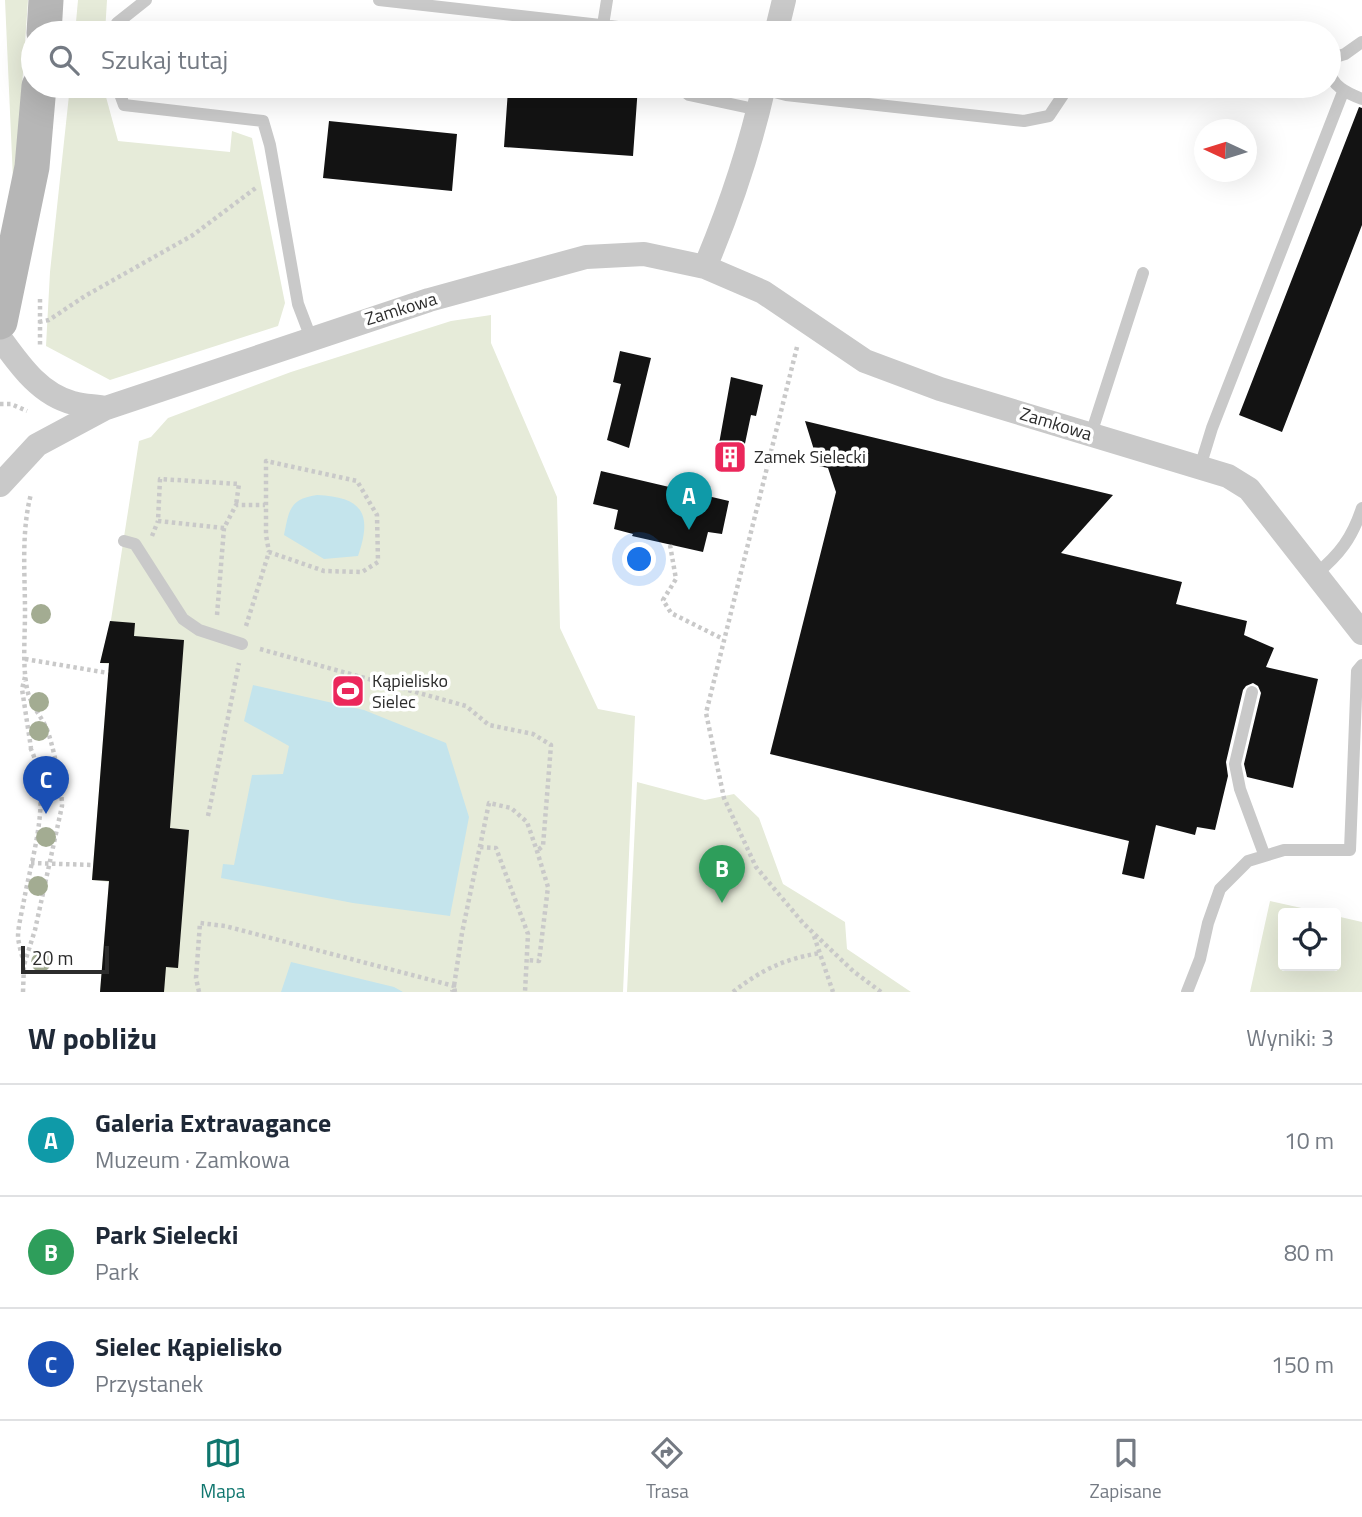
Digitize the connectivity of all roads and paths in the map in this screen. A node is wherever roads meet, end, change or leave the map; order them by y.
1 (46, 0) edge
2 (146, 0) edge
3 (379, 0) edge
4 (607, 0) edge
5 (784, 0) edge
6 (45, 21) edge
7 (120, 21) edge
8 (567, 21) edge
9 (604, 21) edge
10 (779, 21) edge
11 (1362, 42) edge
12 (1341, 55) edge
13 (1341, 90) edge
14 (1343, 92) junction
15 (1341, 97) edge
16 (38, 98) edge
17 (121, 98) edge
18 (761, 98) edge
19 (805, 98) edge
20 (1061, 98) edge
21 (1341, 98) edge
22 (1362, 99) edge
23 (275, 180) junction
24 (705, 267) junction
25 (1143, 273) dead end
26 (39, 322) dead end
27 (0, 323) edge
28 (808, 325) junction
29 (0, 338) edge
30 (311, 338) junction
31 (0, 404) edge
32 (106, 408) junction
33 (38, 412) dead end
34 (1091, 434) junction
35 (1200, 467) junction
36 (0, 485) edge
37 (31, 492) dead end
38 (236, 505) junction
39 (265, 505) junction
40 (1362, 508) edge
41 (224, 528) junction
42 (124, 541) dead end
43 (670, 545) dead end
44 (269, 552) junction
45 (1316, 574) junction
46 (1362, 633) edge
47 (215, 635) junction
48 (723, 639) junction
49 (242, 644) junction
50 (25, 659) junction
51 (1362, 665) edge
52 (26, 673) junction
53 (108, 673) dead end
54 (1252, 692) dead end
55 (30, 747) junction
56 (32, 754) dead end
57 (208, 816) dead end
58 (480, 847) junction
59 (537, 851) junction
60 (1264, 854) junction
61 (31, 863) junction
62 (50, 864) junction
63 (93, 865) dead end
64 (813, 933) junction
65 (820, 953) junction
66 (527, 960) junction
67 (24, 965) junction
68 (454, 990) edge
69 (23, 992) edge
70 (199, 992) edge
71 (525, 992) edge
72 (733, 992) edge
73 (833, 992) edge
74 (881, 992) edge
75 (1186, 992) edge

1 - 6 main road
2 - 7 lane
3 - 8 lane
4 - 9 lane
5 - 10 street
11 - 12 lane
13 - 14 lane
14 - 15 lane
14 - 22 lane
16 - 27 main road
17 - 23 lane
18 - 24 street
19 - 20 lane
21 - 35 lane
23 - 26 path
23 - 30 lane
24 - 28 street, Zamkowa
24 - 30 street, Zamkowa
25 - 34 lane
28 - 34 street, Zamkowa
28 - 48 path
29 - 32 street, Zamkowa
30 - 32 street, Zamkowa
31 - 33 path
32 - 36 street, Zamkowa
34 - 35 street, Zamkowa
35 - 45 street, Zamkowa
37 - 50 path
38 - 39 path
38 - 41 path
38 - 41 path
39 - 44 path
39 - 44 path
40 - 45 lane
41 - 47 path
42 - 47 lane
43 - 48 path
44 - 49 path
45 - 46 street, Zamkowa
47 - 49 lane
48 - 64 path
49 - 57 path
49 - 59 path
50 - 52 path
50 - 53 path
51 - 60 lane
52 - 55 path
52 - 62 path
54 - 60 lane
55 - 56 path
55 - 61 path
58 - 59 path
58 - 66 path
58 - 68 path
59 - 66 path
60 - 75 lane
61 - 62 path
61 - 67 path
62 - 63 path
62 - 67 path
64 - 65 path
64 - 74 path
65 - 72 path
65 - 73 path
66 - 71 path
67 - 69 path
68 - 70 path

